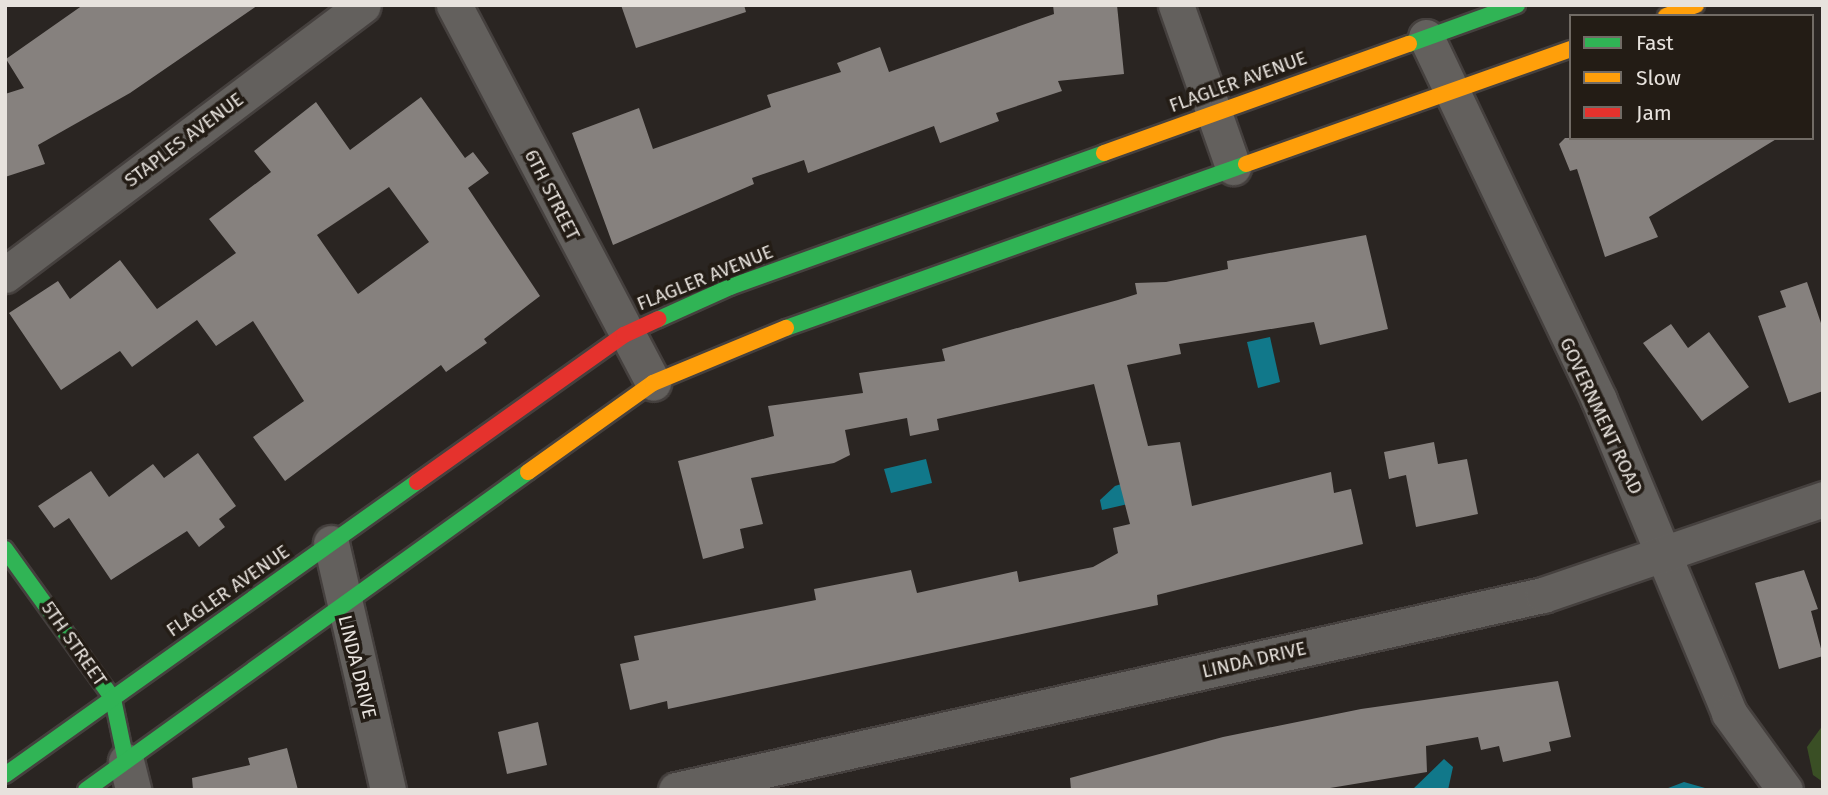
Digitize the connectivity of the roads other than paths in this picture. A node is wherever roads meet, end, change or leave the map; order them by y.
1 (363, 5) edge
2 (454, 5) edge
3 (1176, 5) edge
4 (1517, 5) edge
5 (1696, 5) edge
6 (1671, 14) edge
7 (1426, 37) junction
8 (1569, 50) edge
9 (1447, 93) junction
10 (1214, 113) junction
11 (1233, 167) junction
12 (5, 275) edge
13 (624, 335) junction
14 (653, 383) junction
15 (1823, 499) edge
16 (331, 543) junction
17 (5, 549) edge
18 (1662, 554) junction
19 (342, 610) junction
20 (113, 699) junction
21 (5, 775) edge
22 (130, 775) edge
23 (86, 790) edge
24 (388, 790) edge
25 (676, 790) edge
26 (1784, 790) edge

1 - 12 street, STAPLES AVENUE
2 - 13 street, 6TH STREET
3 - 10 street
4 - 7 main road, FLAGLER AVENUE
5 - 6 main road
7 - 9 street, GOVERNMENT ROAD
7 - 10 main road, FLAGLER AVENUE
8 - 9 main road
9 - 11 main road
9 - 18 street, GOVERNMENT ROAD
10 - 11 street
10 - 13 main road, FLAGLER AVENUE
11 - 14 main road
13 - 14 street, 6TH STREET
13 - 16 main road, FLAGLER AVENUE
14 - 19 main road
15 - 18 street, LINDA DRIVE
16 - 19 street, LINDA DRIVE
16 - 20 main road, FLAGLER AVENUE
17 - 20 main road, 5TH STREET
18 - 25 street, LINDA DRIVE
18 - 26 street, GOVERNMENT ROAD
19 - 22 main road
19 - 24 street, LINDA DRIVE
20 - 21 main road, FLAGLER AVENUE
20 - 22 main road, 5TH STREET
22 - 23 main road

